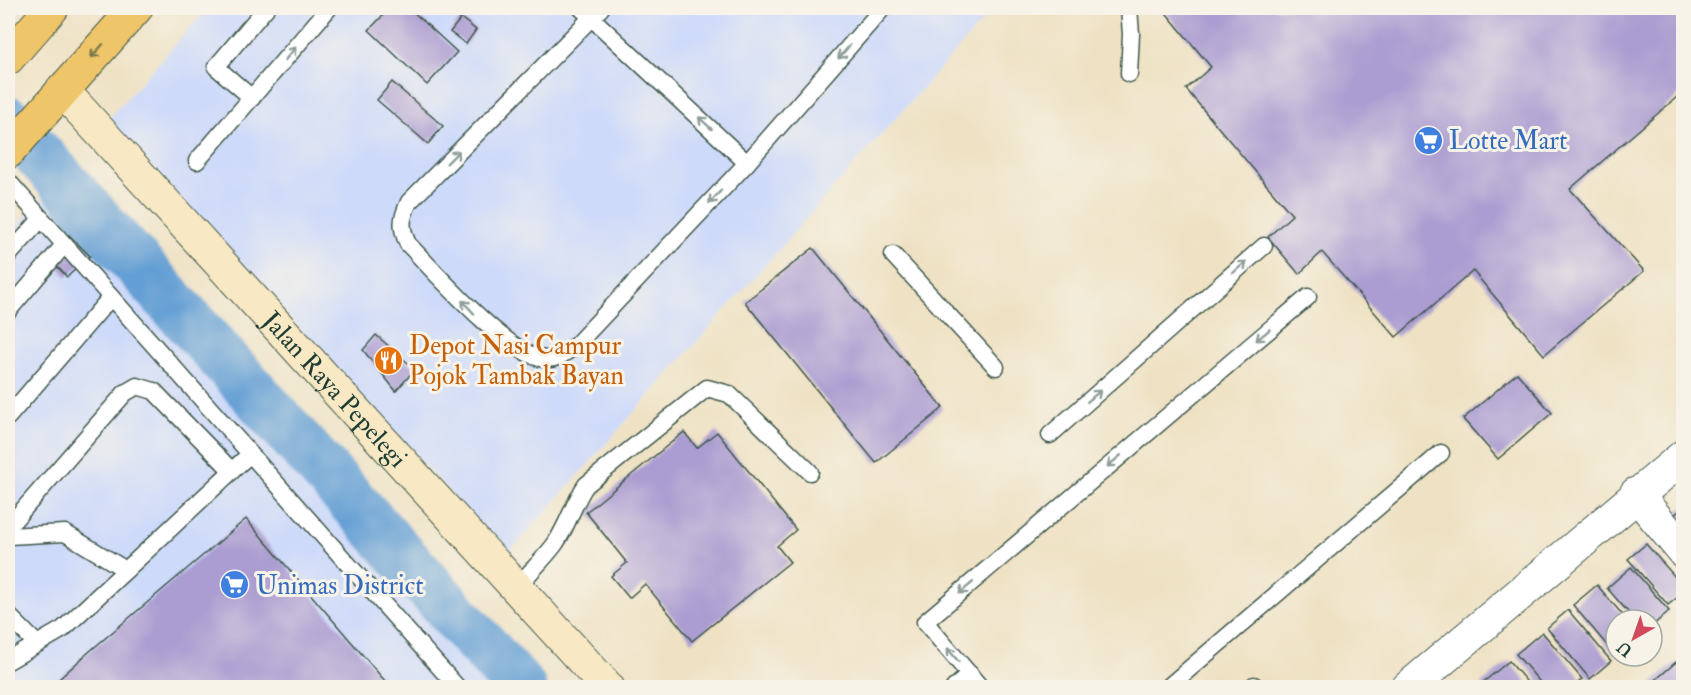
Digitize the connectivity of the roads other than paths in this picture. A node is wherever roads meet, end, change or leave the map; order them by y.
1 (52, 8) edge
2 (136, 8) edge
3 (266, 8) edge
4 (329, 8) edge
5 (883, 8) edge
6 (1129, 8) edge
7 (592, 11) edge
8 (8, 58) edge
9 (1129, 74) dead end
10 (62, 90) junction
11 (252, 98) junction
12 (8, 152) edge
13 (197, 161) dead end
14 (747, 163) junction
15 (8, 181) edge
16 (41, 219) junction
17 (64, 245) junction
18 (1264, 246) dead end
19 (893, 255) dead end
20 (8, 256) edge
21 (111, 297) junction
22 (1308, 297) dead end
23 (8, 311) edge
24 (996, 367) dead end
25 (8, 417) edge
26 (1050, 435) dead end
27 (1441, 453) dead end
28 (250, 454) junction
29 (1683, 456) edge
30 (232, 471) junction
31 (810, 472) dead end
32 (1636, 494) junction
33 (8, 527) edge
34 (8, 536) edge
35 (1683, 552) edge
36 (126, 570) junction
37 (517, 587) junction
38 (8, 615) edge
39 (37, 644) junction
40 (8, 661) edge
41 (970, 674) junction
42 (458, 687) edge
43 (608, 687) edge
44 (954, 687) edge
45 (981, 687) edge
46 (1167, 687) edge
47 (1408, 687) edge

1 - 8 highway
2 -> 10 highway
3 - 11 lane
11 -> 4 lane
5 -> 14 lane
6 - 9 lane
14 -> 7 lane
14 -> 7 lane
10 - 12 highway
10 - 37 street, Jalan Raya Pepelegi
11 - 13 lane
15 - 16 lane
16 - 17 lane
16 - 20 lane
17 - 21 lane
17 - 23 lane
26 -> 18 lane
19 - 24 lane
21 - 25 lane
21 - 28 lane
22 - 41 lane
27 - 46 lane
28 - 30 lane
28 - 42 lane
29 - 32 street
30 - 33 lane
30 - 36 lane
31 - 37 lane
32 - 35 street
32 - 47 street
34 - 36 lane
36 - 39 lane
37 - 43 street, Jalan Raya Pepelegi
38 - 39 lane
39 - 40 lane
41 - 44 lane
41 - 45 lane

